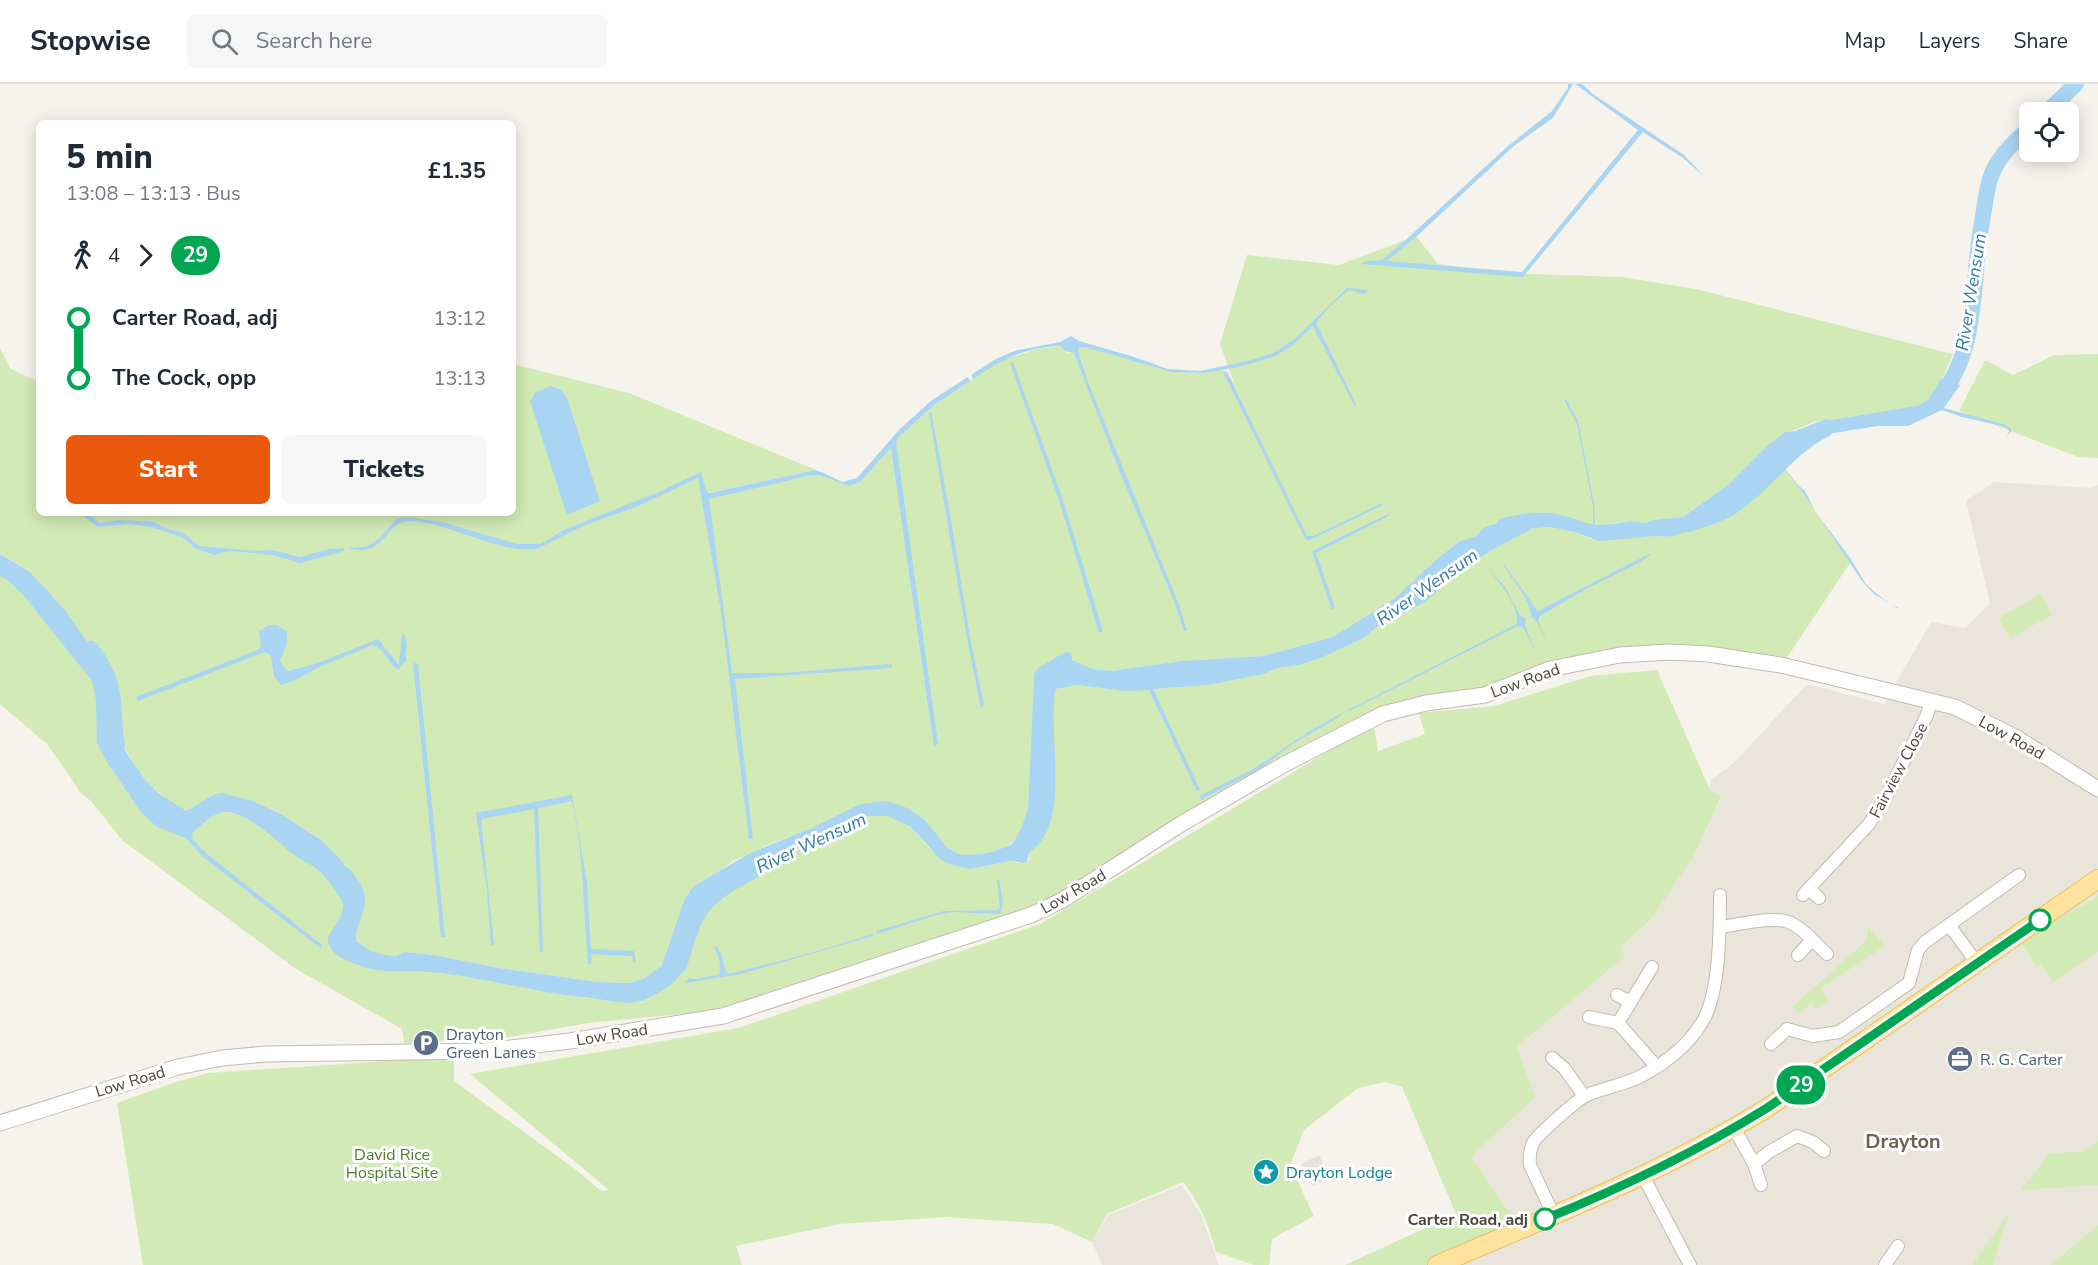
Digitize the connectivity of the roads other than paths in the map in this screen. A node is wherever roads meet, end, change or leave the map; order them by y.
1 (1931, 701) junction
2 (2098, 789) edge
3 (2019, 875) dead end
4 (2098, 879) edge
5 (1810, 894) dead end
6 (1720, 895) dead end
7 (1949, 925) junction
8 (1720, 927) junction
9 (1812, 940) junction
10 (1827, 954) dead end
11 (1798, 955) dead end
12 (1977, 963) junction
13 (1652, 967) dead end
14 (1617, 995) dead end
15 (1630, 1002) junction
16 (1589, 1017) dead end
17 (1618, 1023) junction
18 (1771, 1044) dead end
19 (1552, 1058) dead end
20 (1656, 1066) junction
21 (1584, 1096) junction
22 (0, 1123) edge
23 (1734, 1128) junction
24 (1824, 1150) dead end
25 (1754, 1164) junction
26 (1643, 1176) junction
27 (1761, 1185) dead end
28 (1554, 1216) junction
29 (1898, 1246) dead end
30 (1437, 1265) edge
31 (1690, 1265) edge
32 (1885, 1265) edge

1 - 2 street, Low Road
1 - 5 street, Fairview Close
1 - 22 street, Low Road
3 - 7 street
4 - 12 main road
6 - 8 street
7 - 12 street
7 - 18 street
8 - 9 street
8 - 20 street
9 - 10 street
9 - 11 street
12 - 23 main road
13 - 15 street
14 - 15 street
15 - 17 street
16 - 17 street
17 - 20 street
19 - 21 street
20 - 21 street
21 - 28 street
23 - 25 street
23 - 26 main road
24 - 25 street
25 - 27 street
26 - 28 main road
26 - 31 street
28 - 30 main road
29 - 32 street

